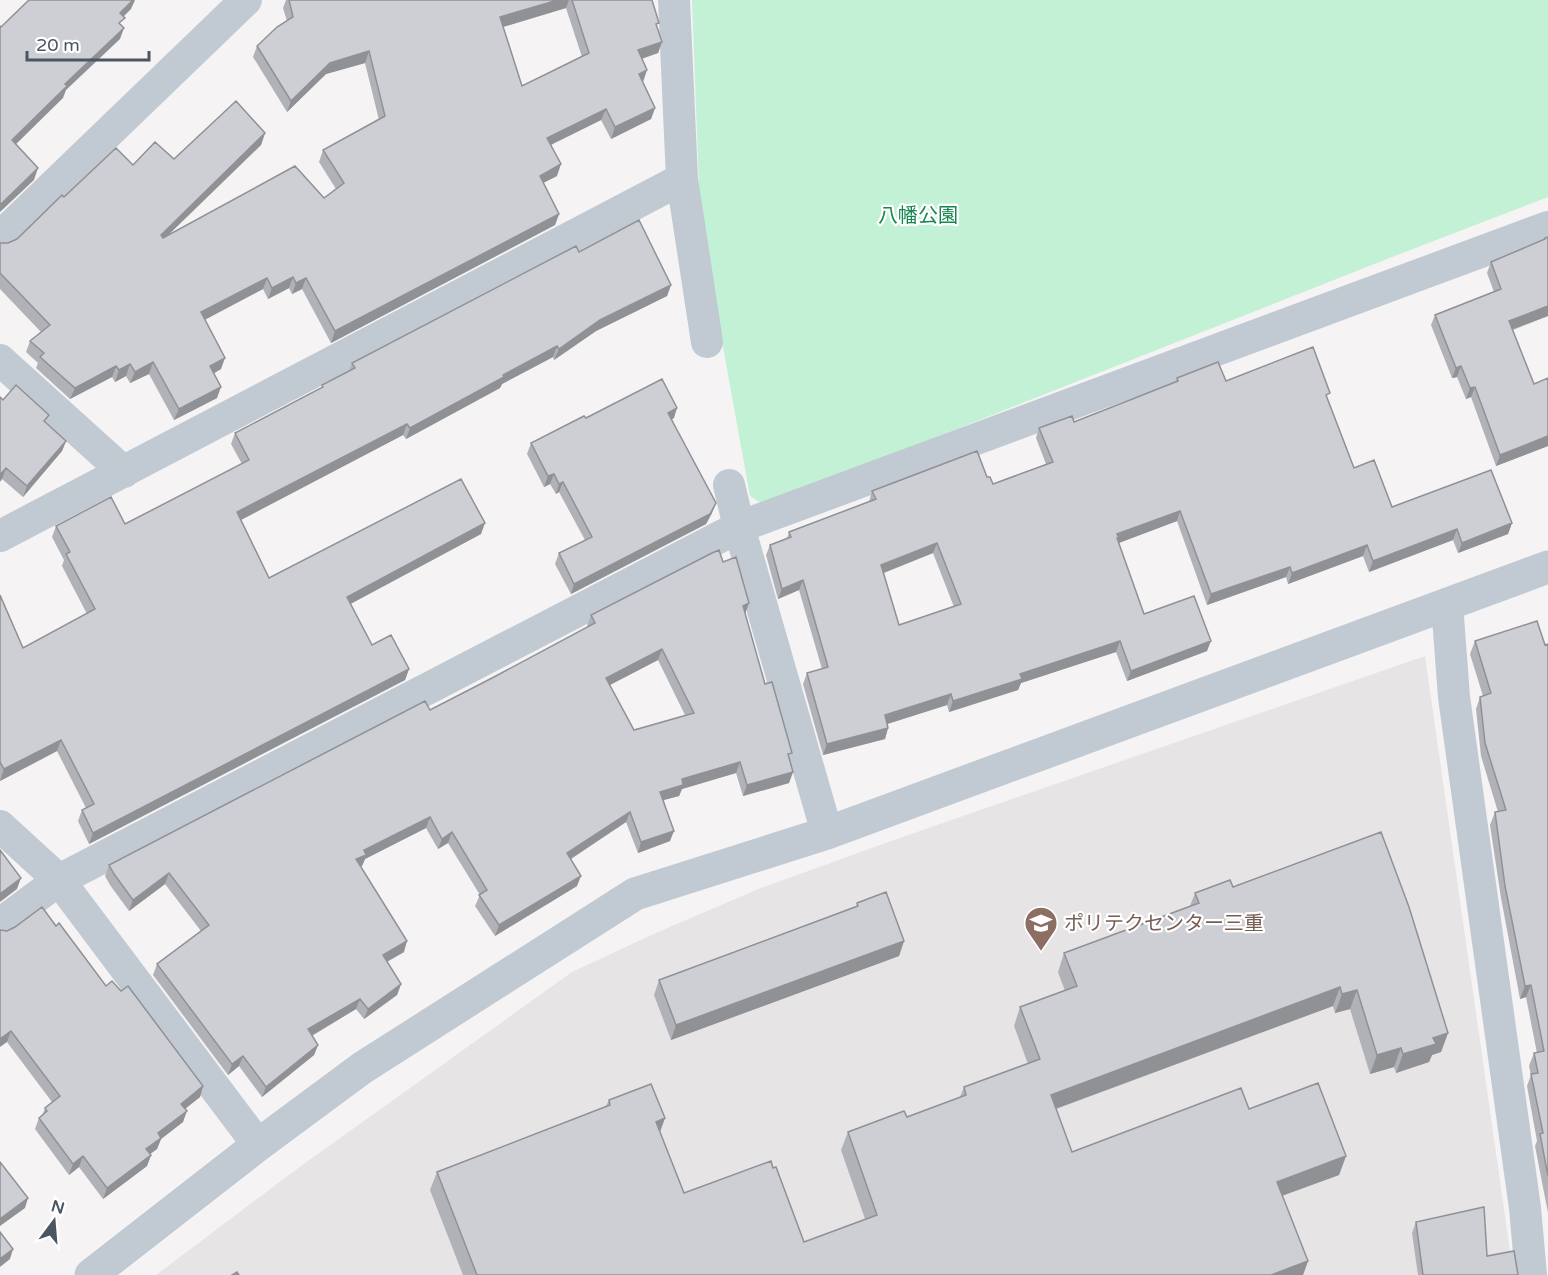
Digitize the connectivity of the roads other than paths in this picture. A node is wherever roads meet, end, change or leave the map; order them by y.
1 (246, 0) edge
2 (674, 0) edge
3 (682, 179) junction
4 (1548, 227) edge
5 (0, 237) edge
6 (706, 342) dead end
7 (0, 360) edge
8 (124, 472) junction
9 (729, 485) dead end
10 (739, 527) junction
11 (0, 536) edge
12 (1548, 567) edge
13 (1447, 604) junction
14 (0, 826) edge
15 (827, 833) junction
16 (59, 880) junction
17 (0, 924) edge
18 (258, 1144) junction
19 (91, 1275) edge
20 (1531, 1275) edge

1 - 5 street
2 - 3 street
3 - 6 street
3 - 8 street
4 - 10 street
7 - 8 street
8 - 11 street
9 - 10 street
10 - 15 street
10 - 16 street
12 - 13 street
13 - 15 street
13 - 20 street
14 - 16 street
15 - 18 street
16 - 17 street
16 - 18 street
18 - 19 street

